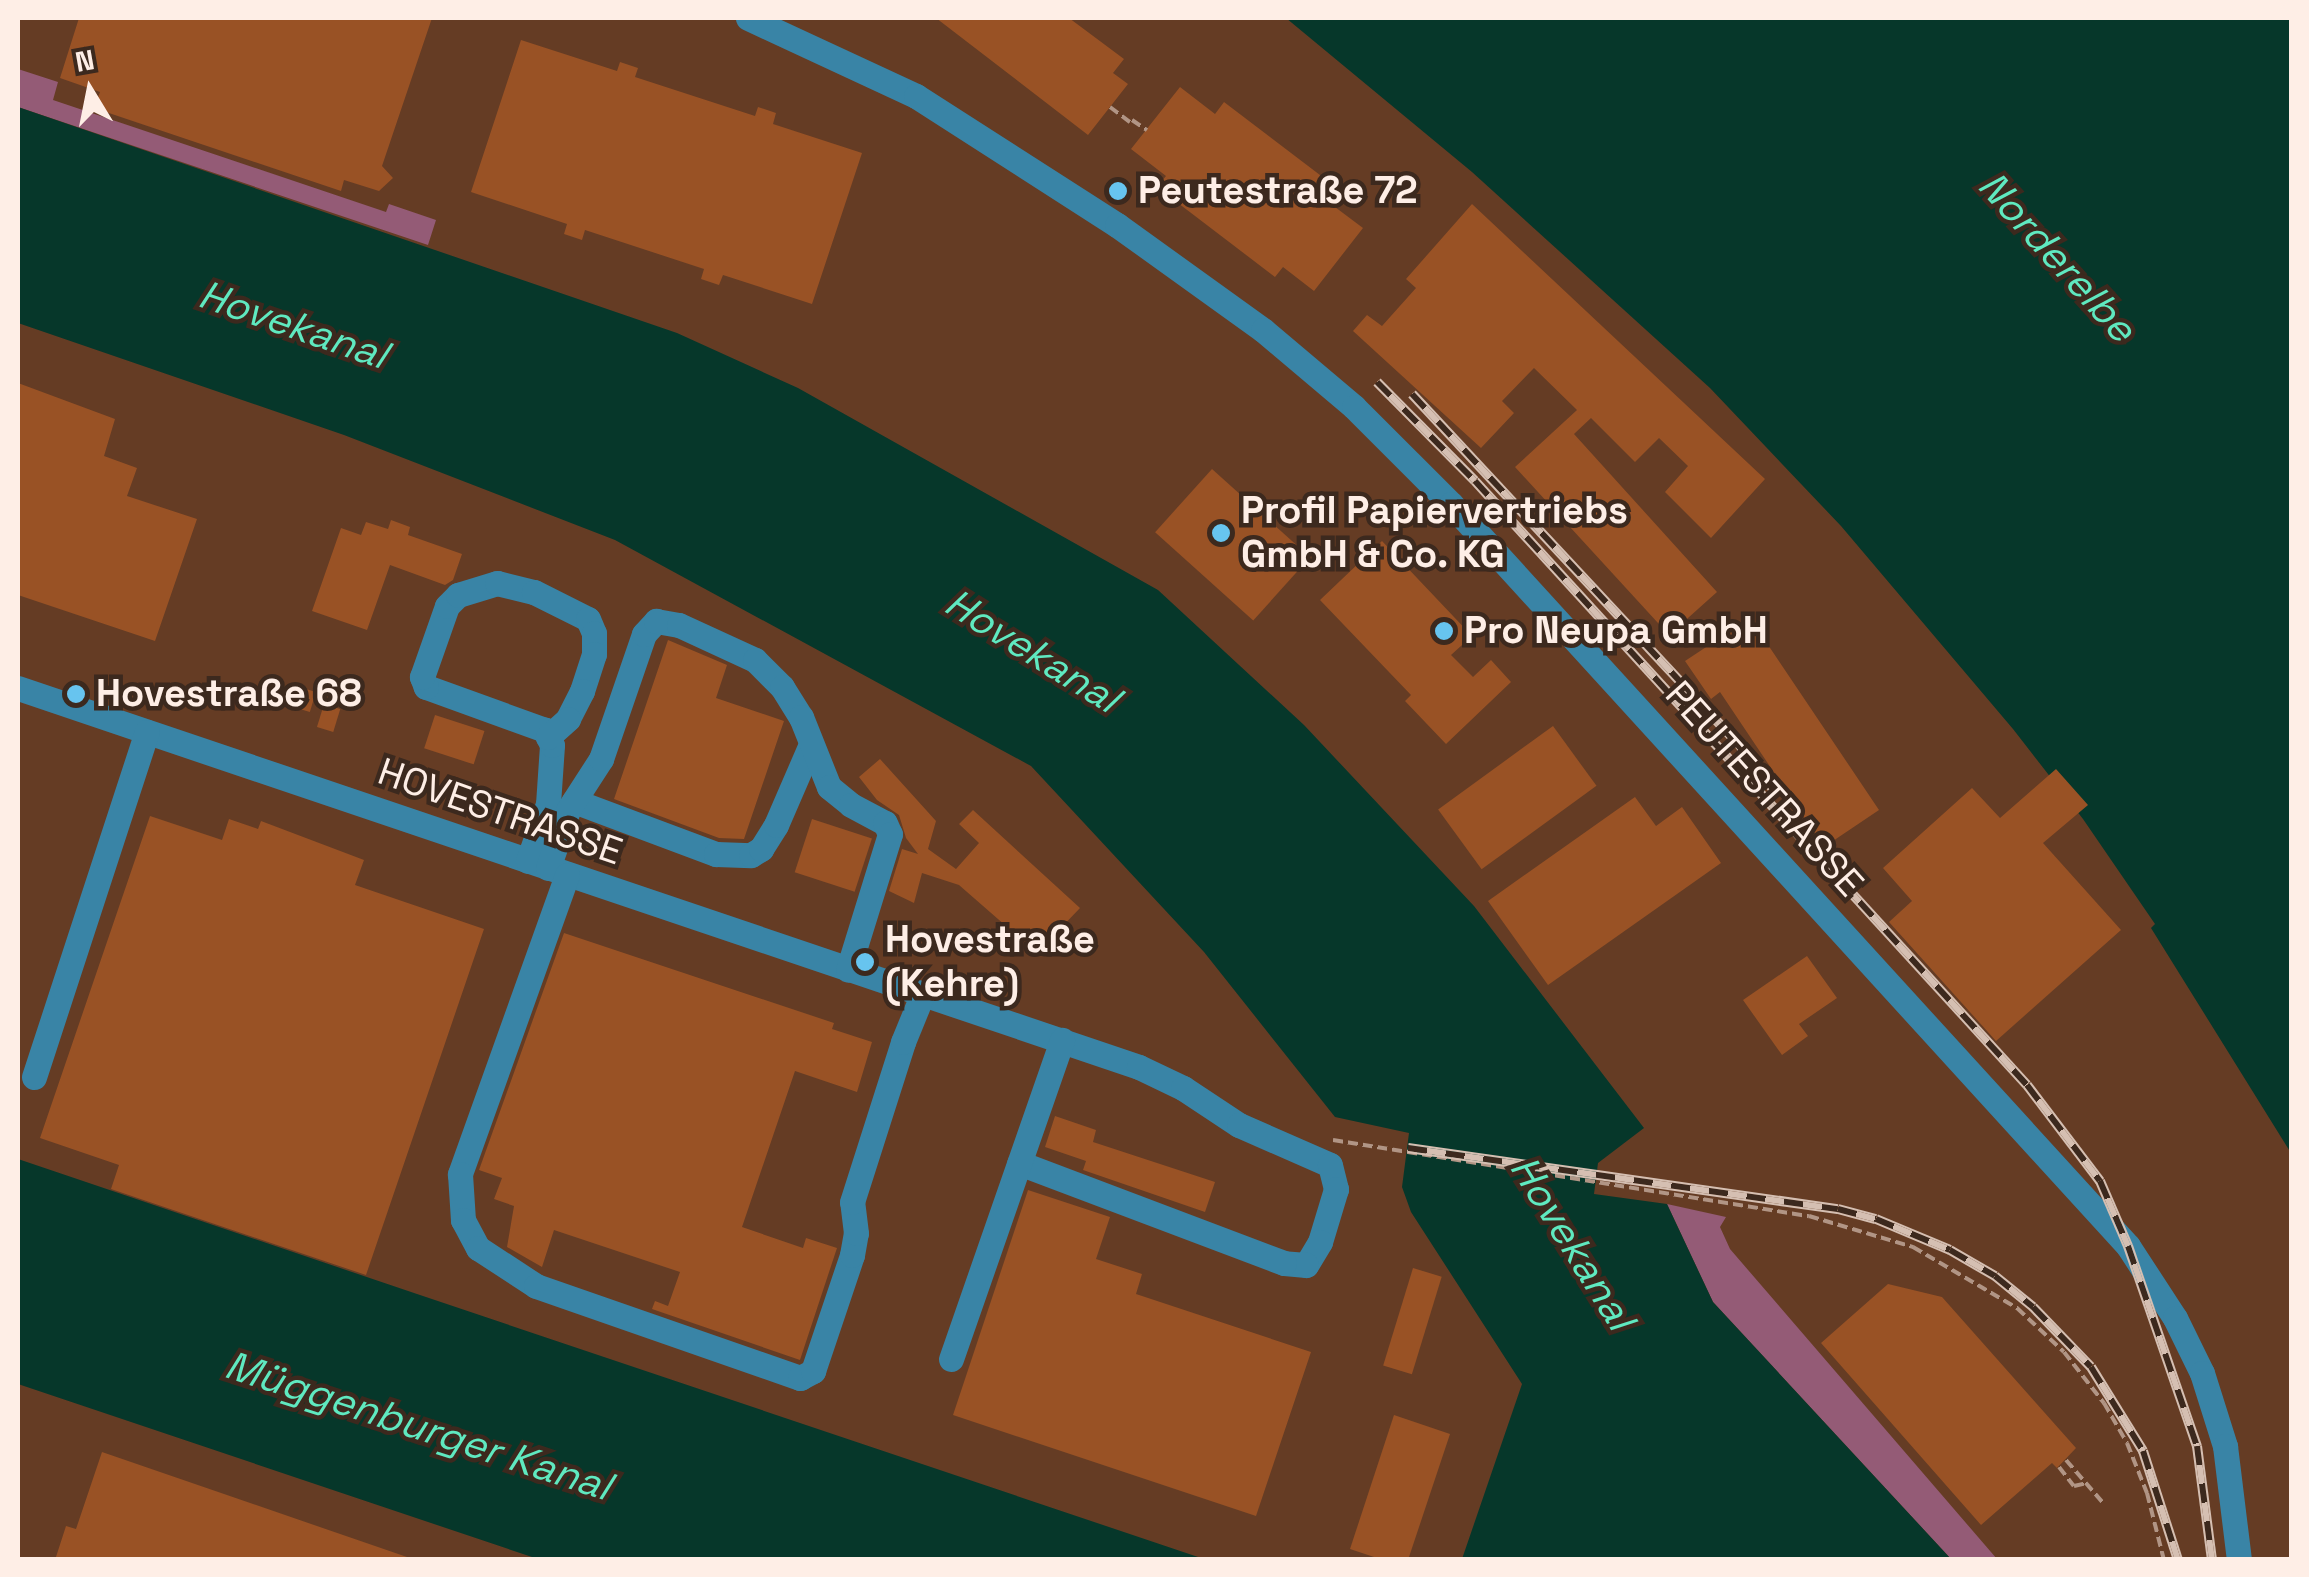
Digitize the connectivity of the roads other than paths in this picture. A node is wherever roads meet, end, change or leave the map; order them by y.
1 (748, 18) edge
2 (18, 688) edge
3 (147, 732) junction
4 (548, 736) junction
5 (811, 744) junction
6 (574, 801) junction
7 (548, 868) junction
8 (848, 970) junction
9 (923, 993) junction
10 (1062, 1040) junction
11 (34, 1077) dead end
12 (1019, 1162) junction
13 (951, 1360) dead end
14 (2239, 1560) edge

1 - 14 street, PEUTESTRASSE
2 - 3 street, HOVESTRASSE
3 - 7 street, HOVESTRASSE
3 - 11 street
4 - 4 street
4 - 7 street
5 - 6 street
5 - 6 street
5 - 8 street
6 - 7 street
7 - 8 street, HOVESTRASSE
7 - 9 street
8 - 9 street, HOVESTRASSE
9 - 10 street, HOVESTRASSE
10 - 12 street
10 - 12 street, HOVESTRASSE
12 - 13 street

